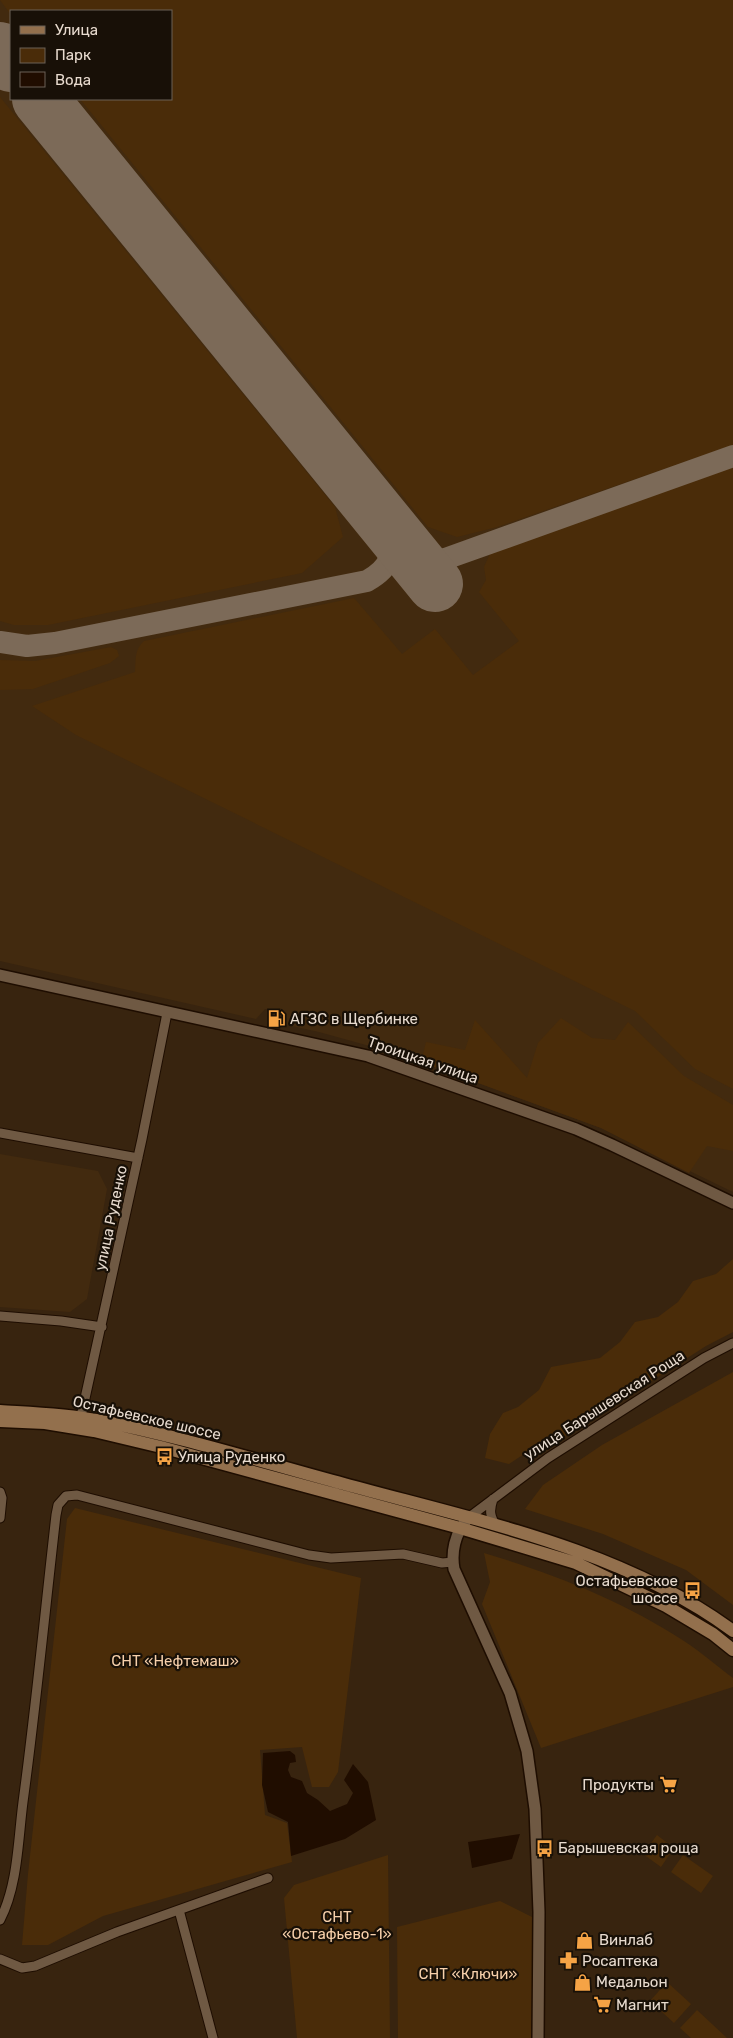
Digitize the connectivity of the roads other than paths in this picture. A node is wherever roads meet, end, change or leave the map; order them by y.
1 (0, 975) edge
2 (167, 1013) junction
3 (0, 1133) edge
4 (138, 1158) junction
5 (733, 1203) edge
6 (0, 1316) edge
7 (102, 1327) junction
8 (733, 1343) edge
9 (0, 1411) edge
10 (0, 1421) edge
11 (79, 1423) junction
12 (0, 1492) edge
13 (494, 1497) junction
14 (0, 1518) edge
15 (464, 1523) junction
16 (496, 1526) junction
17 (453, 1562) junction
18 (733, 1631) edge
19 (733, 1650) edge
20 (268, 1878) dead end
21 (179, 1910) junction
22 (0, 1920) edge
23 (0, 1959) edge
24 (213, 2038) edge
25 (538, 2038) edge

1 - 2 street, Троицкая улица
2 - 4 street, улица Руденко
2 - 5 street, Троицкая улица
3 - 4 street
4 - 7 street, улица Руденко
6 - 7 street
7 - 11 street, улица Руденко
8 - 13 street, улица Барышевская Роща
9 - 11 main road, Остафьевское шоссе
10 - 11 main road, Остафьевское шоссе
11 - 15 main road, Остафьевское шоссе
12 - 14 street
13 - 15 street, улица Барышевская Роща
13 - 16 street
15 - 16 main road, Остафьевское шоссе
15 - 17 street
15 - 19 main road, Остафьевское шоссе
16 - 18 main road, Остафьевское шоссе
17 - 22 street
17 - 25 street
20 - 21 street
21 - 23 street
21 - 24 street

